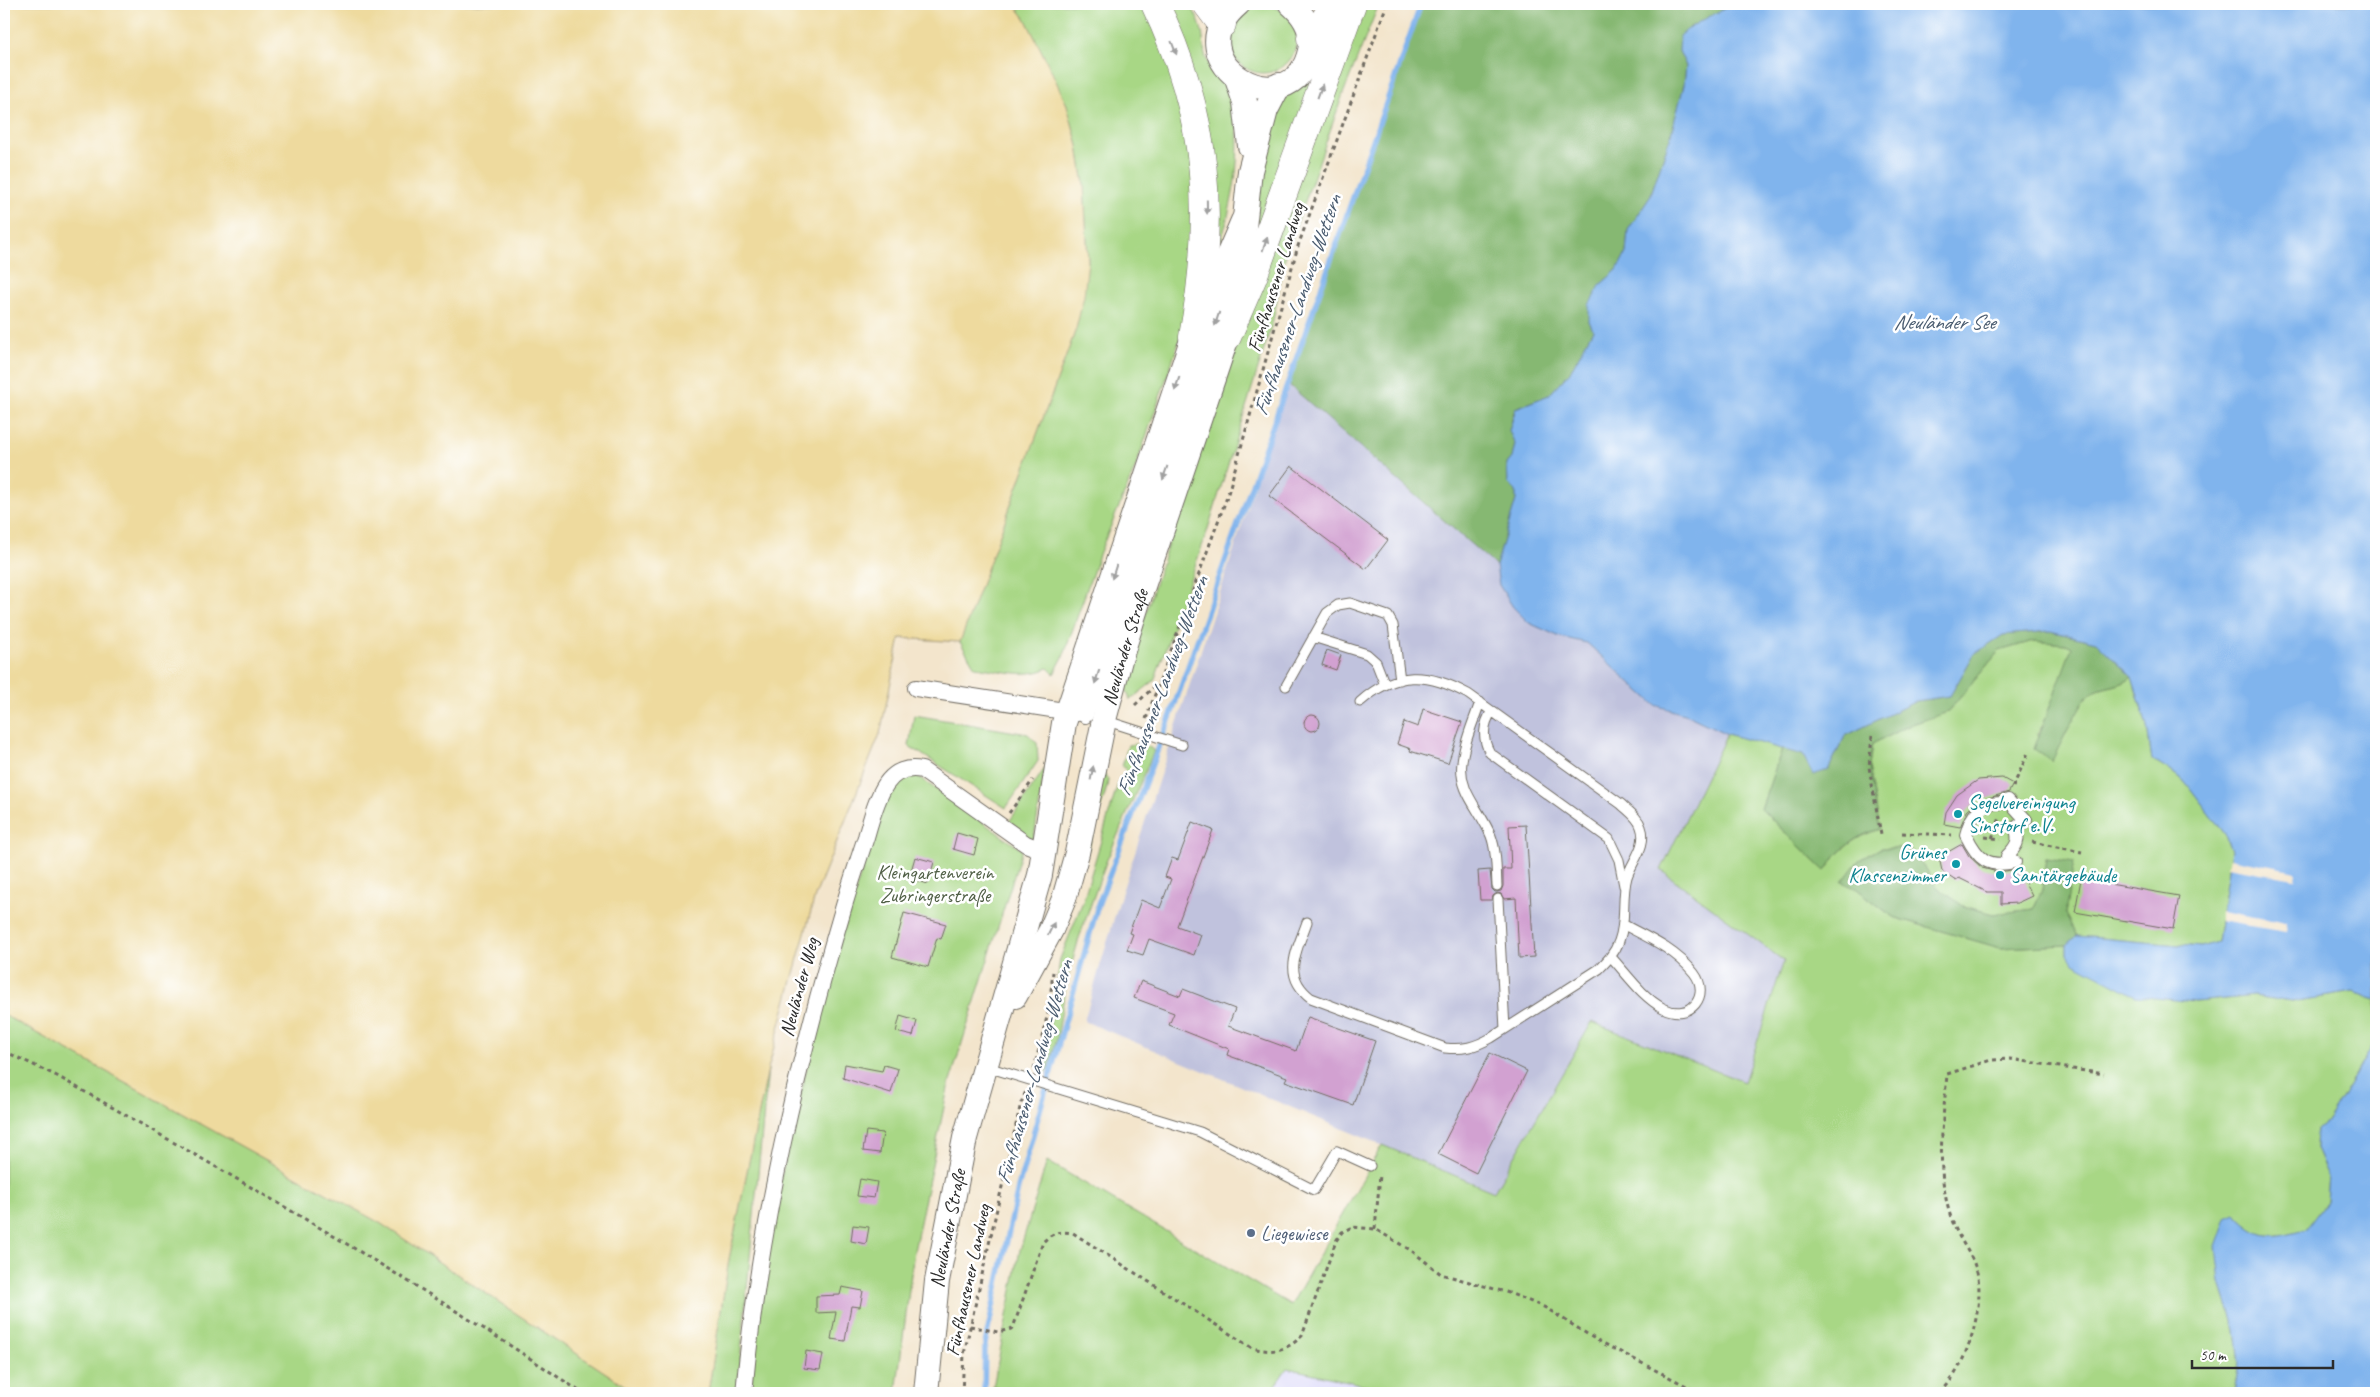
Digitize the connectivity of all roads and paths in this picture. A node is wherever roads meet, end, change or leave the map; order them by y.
1 (1155, 4) edge
2 (1291, 4) edge
3 (1334, 4) edge
4 (1352, 4) edge
5 (1387, 4) edge
6 (1222, 10) edge
7 (1311, 38) junction
8 (1237, 79) junction
9 (1279, 86) junction
10 (1250, 171) junction
11 (1243, 221) junction
12 (1193, 337) junction
13 (1227, 337) junction
14 (1314, 637) junction
15 (1160, 680) junction
16 (1400, 680) junction
17 (1385, 685) junction
18 (1286, 686) dead end
19 (916, 688) dead end
20 (1360, 702) dead end
21 (1480, 702) junction
22 (1134, 705) dead end
23 (1492, 711) junction
24 (1086, 715) junction
25 (1142, 732) junction
26 (1872, 736) dead end
27 (1182, 745) dead end
28 (1038, 773) dead end
29 (999, 825) junction
30 (1902, 833) dead end
31 (1881, 835) dead end
32 (1966, 836) junction
33 (2018, 840) junction
34 (1044, 851) junction
35 (2082, 852) dead end
36 (1497, 886) dead end
37 (1625, 888) junction
38 (1498, 899) dead end
39 (1307, 922) dead end
40 (1624, 925) junction
41 (1611, 957) junction
42 (1053, 969) dead end
43 (1505, 1029) junction
44 (4, 1051) edge
45 (984, 1066) junction
46 (2104, 1074) dead end
47 (1035, 1081) junction
48 (1370, 1166) dead end
49 (1380, 1171) dead end
50 (1374, 1229) junction
51 (970, 1326) junction
52 (582, 1393) edge
53 (744, 1393) edge
54 (926, 1393) edge
55 (962, 1393) edge
56 (1700, 1393) edge
57 (1940, 1393) edge

1 -> 12 highway
2 - 7 main road
3 - 7 highway
13 -> 4 highway
5 - 15 path, Fünfhausener Landweg
6 - 8 main road, Neuländer Straße
7 - 9 main road, Neuländer Straße
8 - 9 main road
8 - 10 main road, Neuländer Straße
9 - 10 main road, Neuländer Straße
10 - 11 main road, Neuländer Straße
11 - 12 main road, Neuländer Straße
11 - 13 main road, Neuländer Straße
11 -> 24 street
12 -> 24 main road, Neuländer Straße
13 - 24 main road, Neuländer Straße
14 - 16 lane
14 - 17 lane
14 - 18 lane
15 - 22 path
15 - 25 path, Fünfhausener Landweg
16 - 17 lane
16 - 21 lane
17 - 20 lane
19 - 24 street
21 - 23 lane
21 - 36 lane
23 - 37 lane
23 - 37 lane
24 - 25 lane
24 - 34 main road, Neuländer Straße
45 -> 24 main road, Neuländer Straße
25 - 27 lane
26 - 31 path
28 - 29 path
29 - 34 street, Neuländer Weg
29 - 53 street, Neuländer Weg
30 - 32 path
32 - 33 path
32 - 33 street
32 - 33 street
33 - 35 path
34 - 45 main road, Neuländer Straße
37 - 40 lane
38 - 43 lane
39 - 43 lane
40 - 41 lane
40 - 41 lane
41 - 43 lane
42 - 47 path, Fünfhausener Landweg
44 - 52 path
45 - 47 lane
45 - 54 main road, Neuländer Straße
46 - 57 path
47 - 48 lane
47 - 51 path, Fünfhausener Landweg
49 - 50 path
50 - 51 path
50 - 56 path
51 - 55 path, Fünfhausener Landweg

